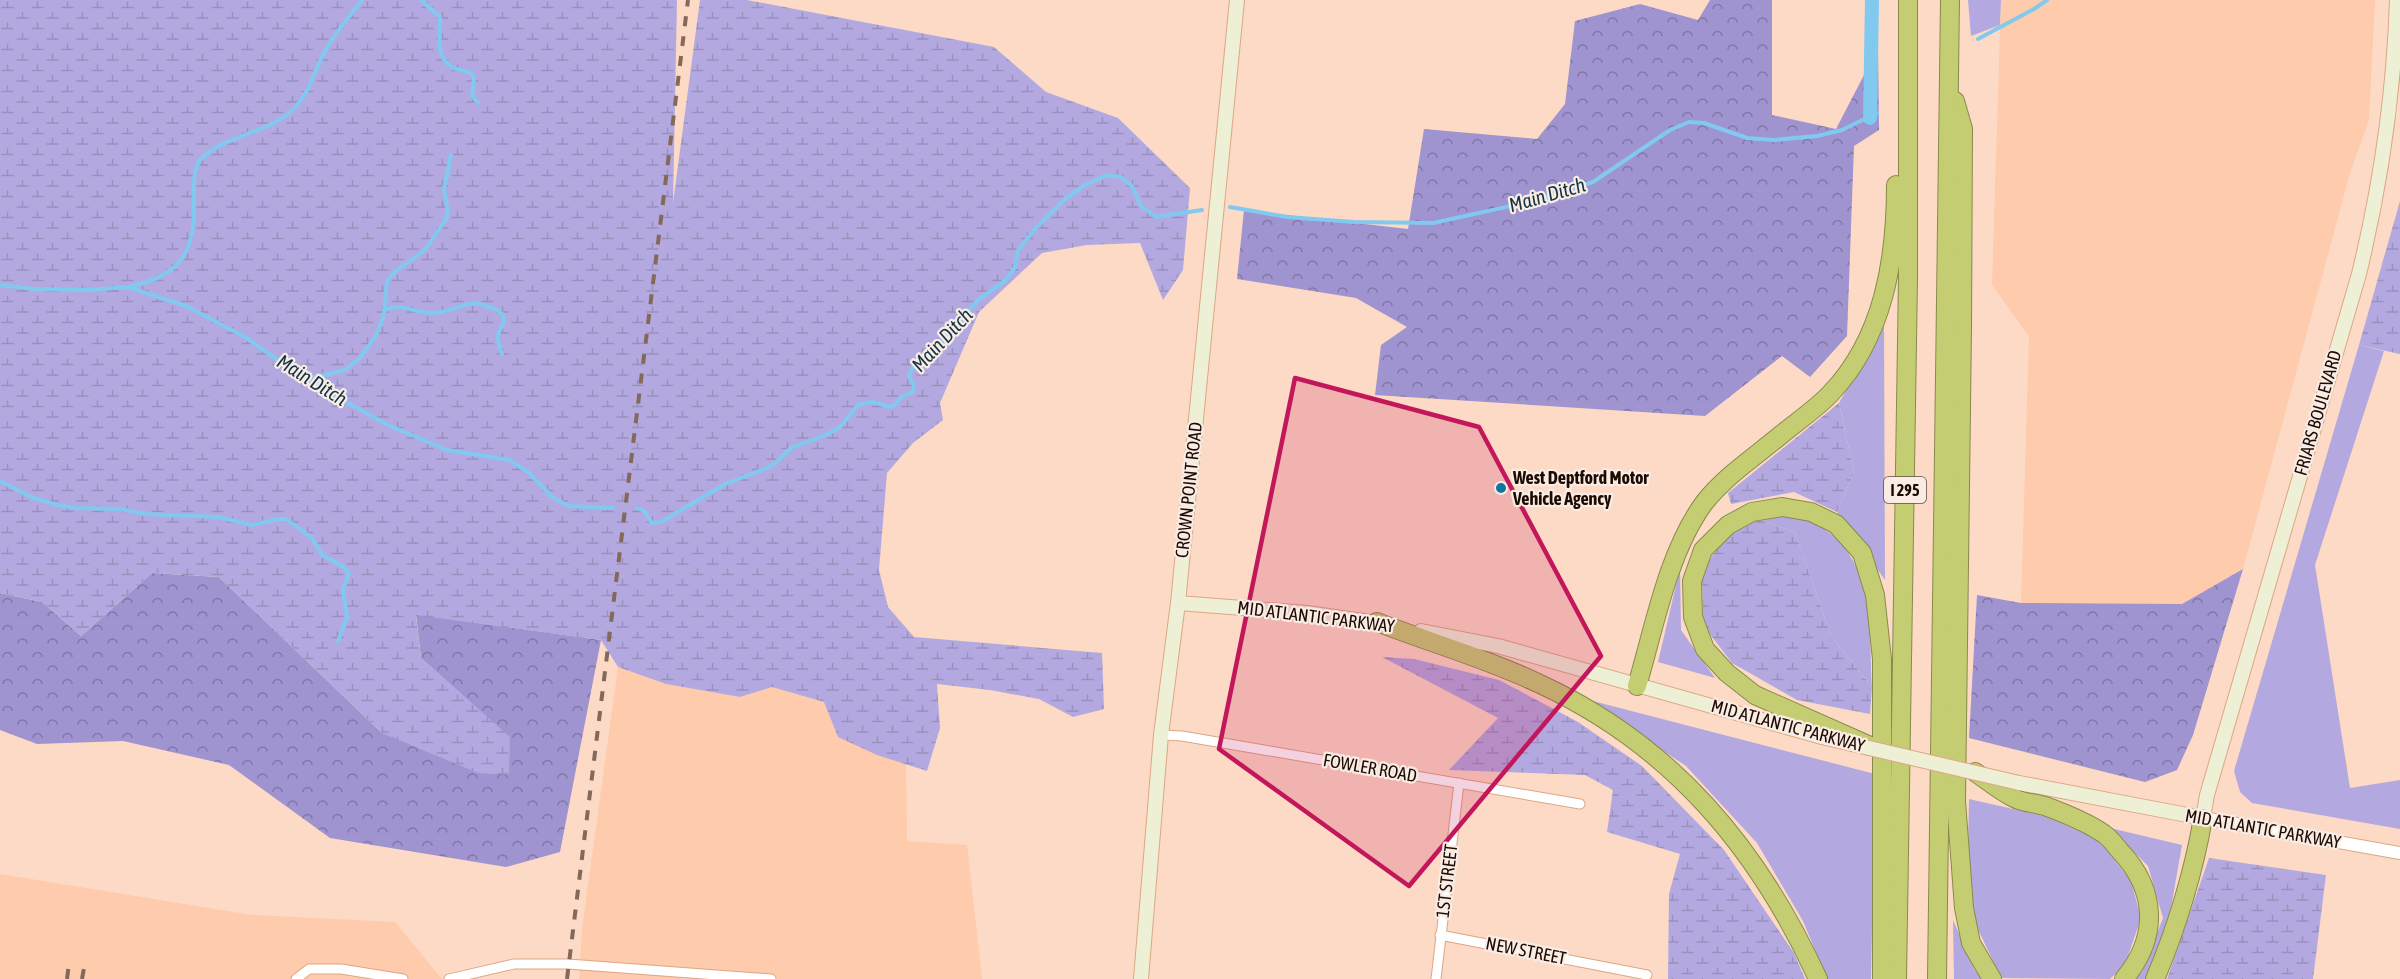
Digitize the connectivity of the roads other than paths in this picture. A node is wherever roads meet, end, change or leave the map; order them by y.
1 (1237, 0) edge
2 (1896, 0) edge
3 (1908, 0) edge
4 (1950, 0) edge
5 (2397, 0) edge
6 (1950, 83) junction
7 (1178, 603) junction
8 (1377, 622) junction
9 (1637, 686) junction
10 (1823, 731) junction
11 (1161, 735) junction
12 (1877, 749) joint
13 (1975, 772) joint
14 (1459, 783) junction
15 (2017, 791) junction
16 (1580, 804) dead end
17 (2203, 818) junction
18 (2400, 854) edge
19 (1440, 935) junction
20 (1647, 975) dead end
21 (296, 979) edge
22 (403, 979) edge
23 (449, 979) edge
24 (771, 979) edge
25 (1141, 979) edge
26 (1436, 979) edge
27 (1818, 979) edge
28 (1882, 979) edge
29 (1897, 979) edge
30 (1937, 979) edge
31 (1992, 979) edge
32 (2124, 979) edge
33 (2155, 979) edge

1 - 7 main road, CROWN POINT ROAD
2 - 9 highway
3 - 29 highway, I 295
4 - 6 highway, I 295
5 - 17 main road, FRIARS BOULEVARD
6 - 30 highway, I 295
6 - 31 highway
7 - 8 main road, MID ATLANTIC PARKWAY
7 - 11 main road, CROWN POINT ROAD
8 - 9 main road, MID ATLANTIC PARKWAY
8 - 27 highway
9 - 10 main road, MID ATLANTIC PARKWAY
10 - 12 highway, bridge
10 - 28 highway
11 - 14 street, FOWLER ROAD
11 - 25 main road, CROWN POINT ROAD
12 - 13 main road, MID ATLANTIC PARKWAY, bridge
13 - 15 highway
14 - 16 street, FOWLER ROAD
14 - 19 street, 1ST STREET
15 - 17 main road, MID ATLANTIC PARKWAY
15 - 32 highway
17 - 18 street, MID ATLANTIC PARKWAY
17 - 33 highway
19 - 20 street, NEW STREET
19 - 26 street, 1ST STREET
21 - 22 street
23 - 24 street

